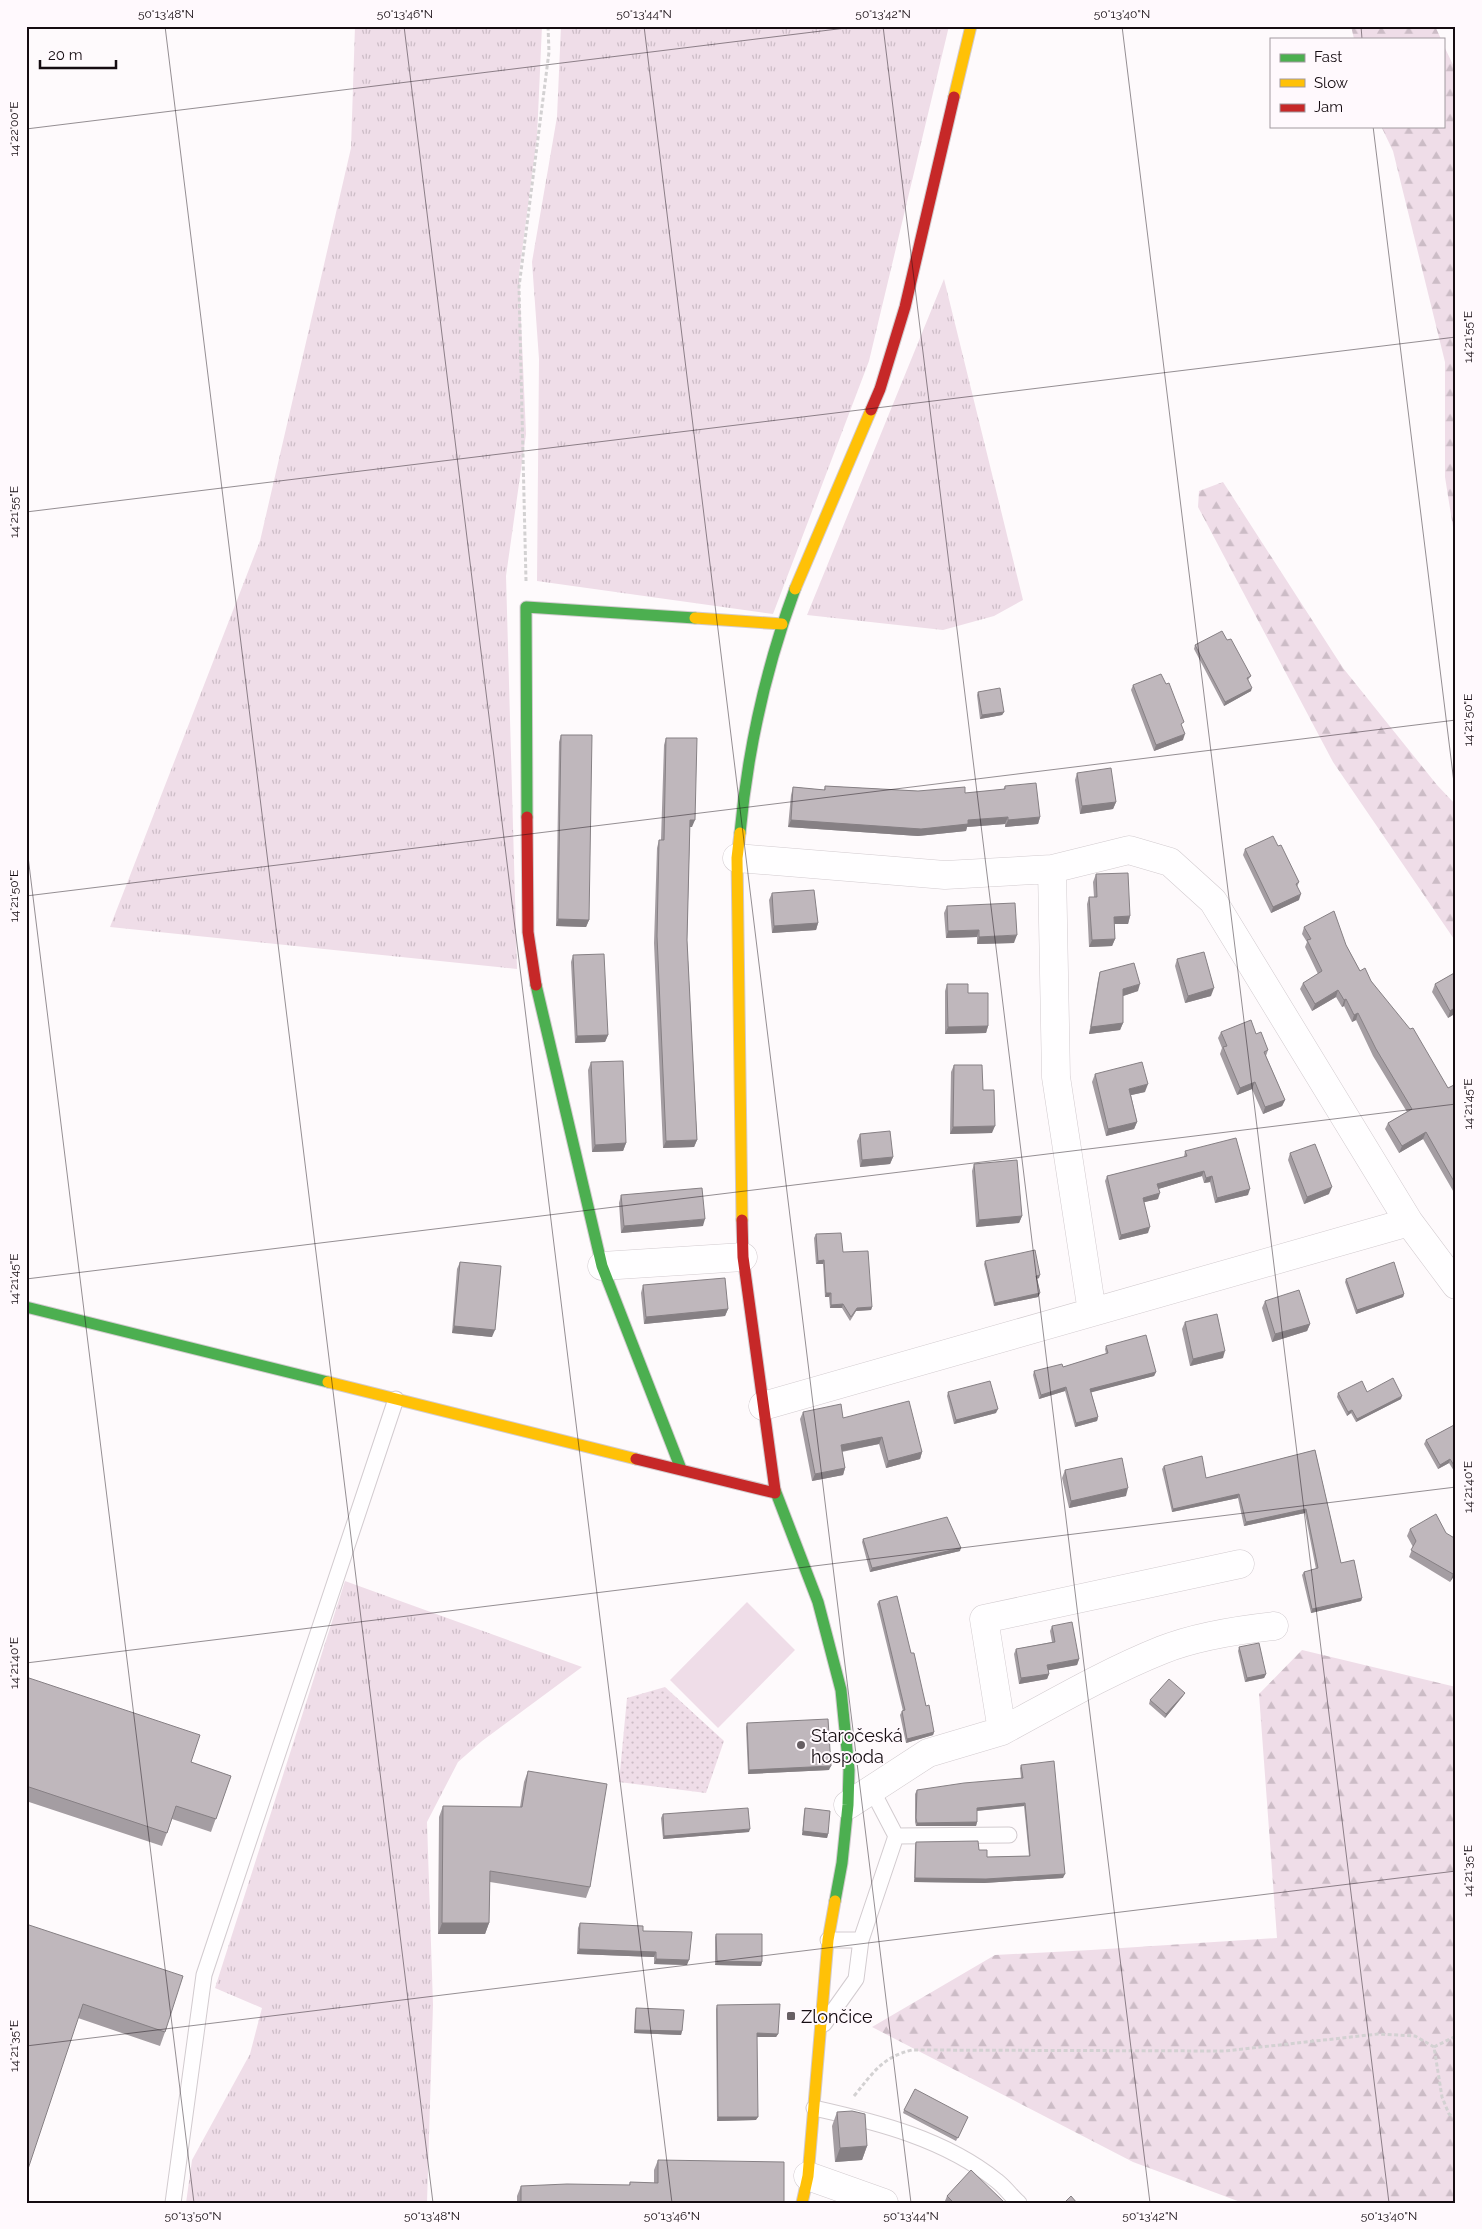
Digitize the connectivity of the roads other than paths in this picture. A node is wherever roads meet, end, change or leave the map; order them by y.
1 (971, 26) edge
2 (782, 624) junction
3 (737, 858) junction
4 (1052, 869) junction
5 (1409, 1222) junction
6 (744, 1257) junction
7 (602, 1266) junction
8 (1456, 1285) edge
9 (26, 1307) edge
10 (1092, 1312) junction
11 (396, 1399) junction
12 (763, 1406) junction
13 (681, 1469) junction
14 (775, 1493) junction
15 (1240, 1564) dead end
16 (1274, 1626) dead end
17 (1002, 1732) junction
18 (872, 1790) junction
19 (848, 1805) junction
20 (1009, 1835) dead end
21 (896, 1836) junction
22 (828, 1940) junction
23 (861, 1940) junction
24 (821, 2029) junction
25 (814, 2108) junction
26 (808, 2176) junction
27 (173, 2203) edge
28 (802, 2203) edge
29 (884, 2203) edge
30 (1018, 2203) edge

1 - 2 street
2 - 3 street
2 - 7 street
3 - 4 street
3 - 6 street
4 - 5 street
4 - 10 street
5 - 8 street
5 - 10 street
6 - 7 street
6 - 12 street
7 - 13 street
9 - 11 street
10 - 12 street
11 - 13 street
11 - 27 lane
12 - 14 street
13 - 14 street
14 - 19 street
15 - 17 street
16 - 17 street
17 - 18 street
18 - 19 street
18 - 21 lane
19 - 22 street
20 - 21 lane
21 - 23 lane
22 - 23 lane
22 - 24 street
23 - 24 lane
24 - 25 street
25 - 26 street
25 - 30 lane
26 - 28 street
26 - 29 street

